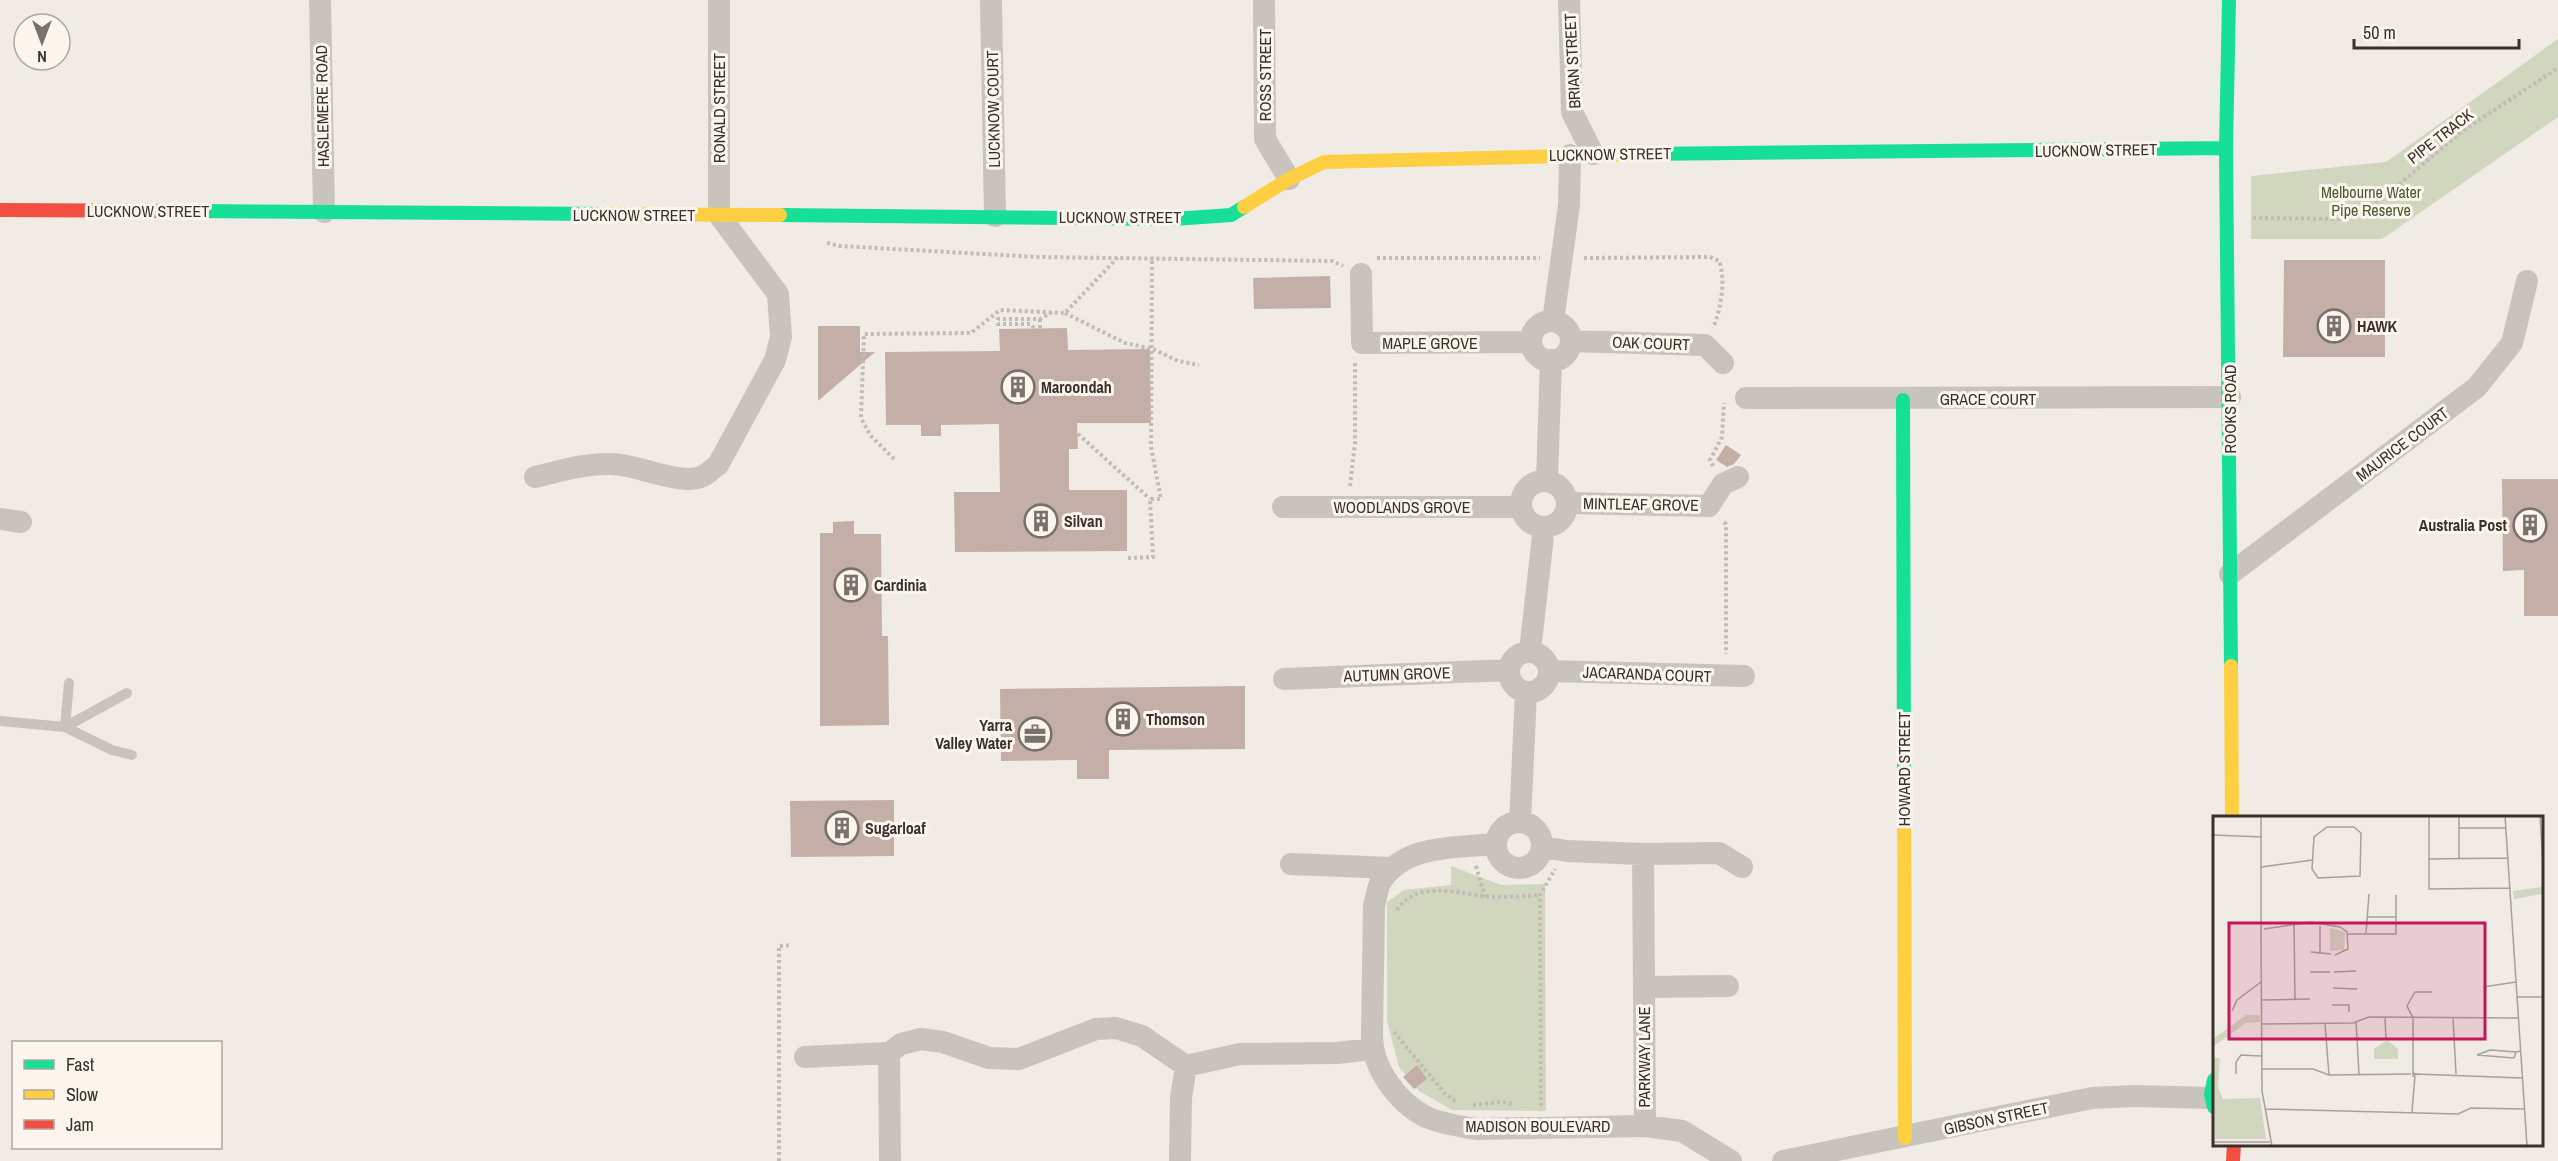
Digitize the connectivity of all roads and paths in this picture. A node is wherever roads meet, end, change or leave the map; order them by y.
1 (320, 0) edge
2 (719, 0) edge
3 (1264, 0) edge
4 (1569, 0) edge
5 (2229, 0) edge
6 (991, 3) dead end
7 (2558, 68) edge
8 (2226, 148) junction
9 (1570, 154) junction
10 (1593, 154) junction
11 (1289, 179) junction
12 (0, 210) edge
13 (324, 212) junction
14 (719, 215) junction
15 (995, 216) junction
16 (2227, 217) junction
17 (825, 242) dead end
18 (1118, 257) dead end
19 (1152, 257) dead end
20 (1361, 274) joint
21 (2527, 281) dead end
22 (1053, 312) junction
23 (1065, 313) junction
24 (1040, 319) junction
25 (1552, 321) junction
26 (1034, 328) dead end
27 (1040, 328) dead end
28 (1571, 341) junction
29 (1531, 342) junction
30 (1362, 343) junction
31 (1153, 350) junction
32 (1551, 360) junction
33 (1723, 363) dead end
34 (1199, 365) dead end
35 (2230, 397) junction
36 (1735, 398) joint
37 (1903, 399) junction
38 (1077, 434) dead end
39 (894, 459) dead end
40 (535, 477) dead end
41 (1547, 480) junction
42 (1731, 480) joint
43 (1150, 499) junction
44 (1568, 503) junction
45 (1708, 506) junction
46 (1283, 507) dead end
47 (1347, 507) junction
48 (1521, 507) junction
49 (1544, 527) junction
50 (1128, 558) dead end
51 (2230, 574) junction
52 (1530, 651) junction
53 (1509, 670) junction
54 (1549, 671) junction
55 (1735, 676) joint
56 (1284, 679) dead end
57 (69, 683) dead end
58 (1526, 692) junction
59 (128, 693) dead end
60 (0, 721) edge
61 (65, 727) junction
62 (132, 754) dead end
63 (2232, 816) edge
64 (1520, 822) junction
65 (1496, 844) junction
66 (1470, 847) junction
67 (1542, 847) junction
68 (1567, 851) junction
69 (1643, 854) junction
70 (1291, 864) dead end
71 (1742, 867) dead end
72 (1392, 868) junction
73 (1539, 895) junction
74 (1485, 897) junction
75 (1392, 918) dead end
76 (792, 945) dead end
77 (1728, 986) dead end
78 (1644, 987) junction
79 (1394, 1023) dead end
80 (1372, 1049) junction
81 (889, 1053) junction
82 (806, 1056) dead end
83 (1186, 1066) junction
84 (2213, 1095) edge
85 (1462, 1103) dead end
86 (1470, 1106) dead end
87 (1523, 1106) dead end
88 (1532, 1107) dead end
89 (1645, 1126) junction
90 (1905, 1138) junction
91 (2234, 1146) edge
92 (779, 1161) edge
93 (890, 1161) edge
94 (1180, 1161) edge
95 (1731, 1161) edge
96 (1783, 1161) edge
97 (2233, 1161) edge

1 - 13 street, HASLEMERE ROAD
2 - 14 street, RONALD STREET
3 - 11 street, ROSS STREET
4 - 10 street, BRIAN STREET
5 - 8 street, ROOKS ROAD
6 - 15 street, LUCKNOW COURT
7 - 16 path, PIPE TRACK
8 - 10 street, LUCKNOW STREET
8 - 16 street, ROOKS ROAD
9 - 10 street, LUCKNOW STREET
9 - 11 street, LUCKNOW STREET
9 - 25 street
11 - 15 street, LUCKNOW STREET
12 - 13 street, LUCKNOW STREET
13 - 14 street, LUCKNOW STREET
14 - 15 street, LUCKNOW STREET
14 - 40 street
16 - 35 street, ROOKS ROAD
17 - 20 path
18 - 23 path
19 - 31 path
20 - 30 street, MAPLE GROVE
21 - 51 street, MAURICE COURT
22 - 23 path
22 - 24 path
22 - 39 path
23 - 31 path
24 - 26 path
24 - 27 path
25 - 28 street
25 - 29 street
28 - 32 street
28 - 33 street, OAK COURT
29 - 30 street, MAPLE GROVE
29 - 32 street
30 - 47 path
31 - 34 path
31 - 43 path
32 - 41 street
35 - 37 street, GRACE COURT
35 - 51 street, ROOKS ROAD
36 - 37 street, GRACE COURT
36 - 42 path
37 - 90 street, HOWARD STREET
38 - 43 path
41 - 44 street
41 - 48 street
42 - 45 street, MINTLEAF GROVE
43 - 50 path
44 - 45 street, MINTLEAF GROVE
44 - 49 street
45 - 55 path
46 - 47 street, WOODLANDS GROVE
47 - 48 street, WOODLANDS GROVE
48 - 49 street
49 - 52 street
51 - 63 street, ROOKS ROAD
52 - 53 street
52 - 54 street
53 - 56 street, AUTUMN GROVE
53 - 58 street
54 - 55 street, JACARANDA COURT
54 - 58 street
57 - 61 lane
58 - 64 street
59 - 61 lane
60 - 61 lane
61 - 62 lane
64 - 65 street
64 - 67 street
65 - 66 street
65 - 67 street
66 - 72 street
66 - 74 path
67 - 68 street
68 - 69 street
68 - 73 path
69 - 71 street
69 - 78 street, PARKWAY LANE
70 - 72 street
72 - 80 street, MADISON BOULEVARD
73 - 74 path
73 - 88 path
74 - 75 path
76 - 92 path
77 - 78 street, PARKWAY LANE
78 - 89 street, PARKWAY LANE
79 - 85 path
80 - 83 street
80 - 89 street, MADISON BOULEVARD
81 - 82 street
81 - 83 street
81 - 93 street
83 - 94 street
84 - 90 street, GIBSON STREET
86 - 87 path
89 - 95 street, MADISON BOULEVARD
90 - 96 street, GIBSON STREET
91 - 97 street

